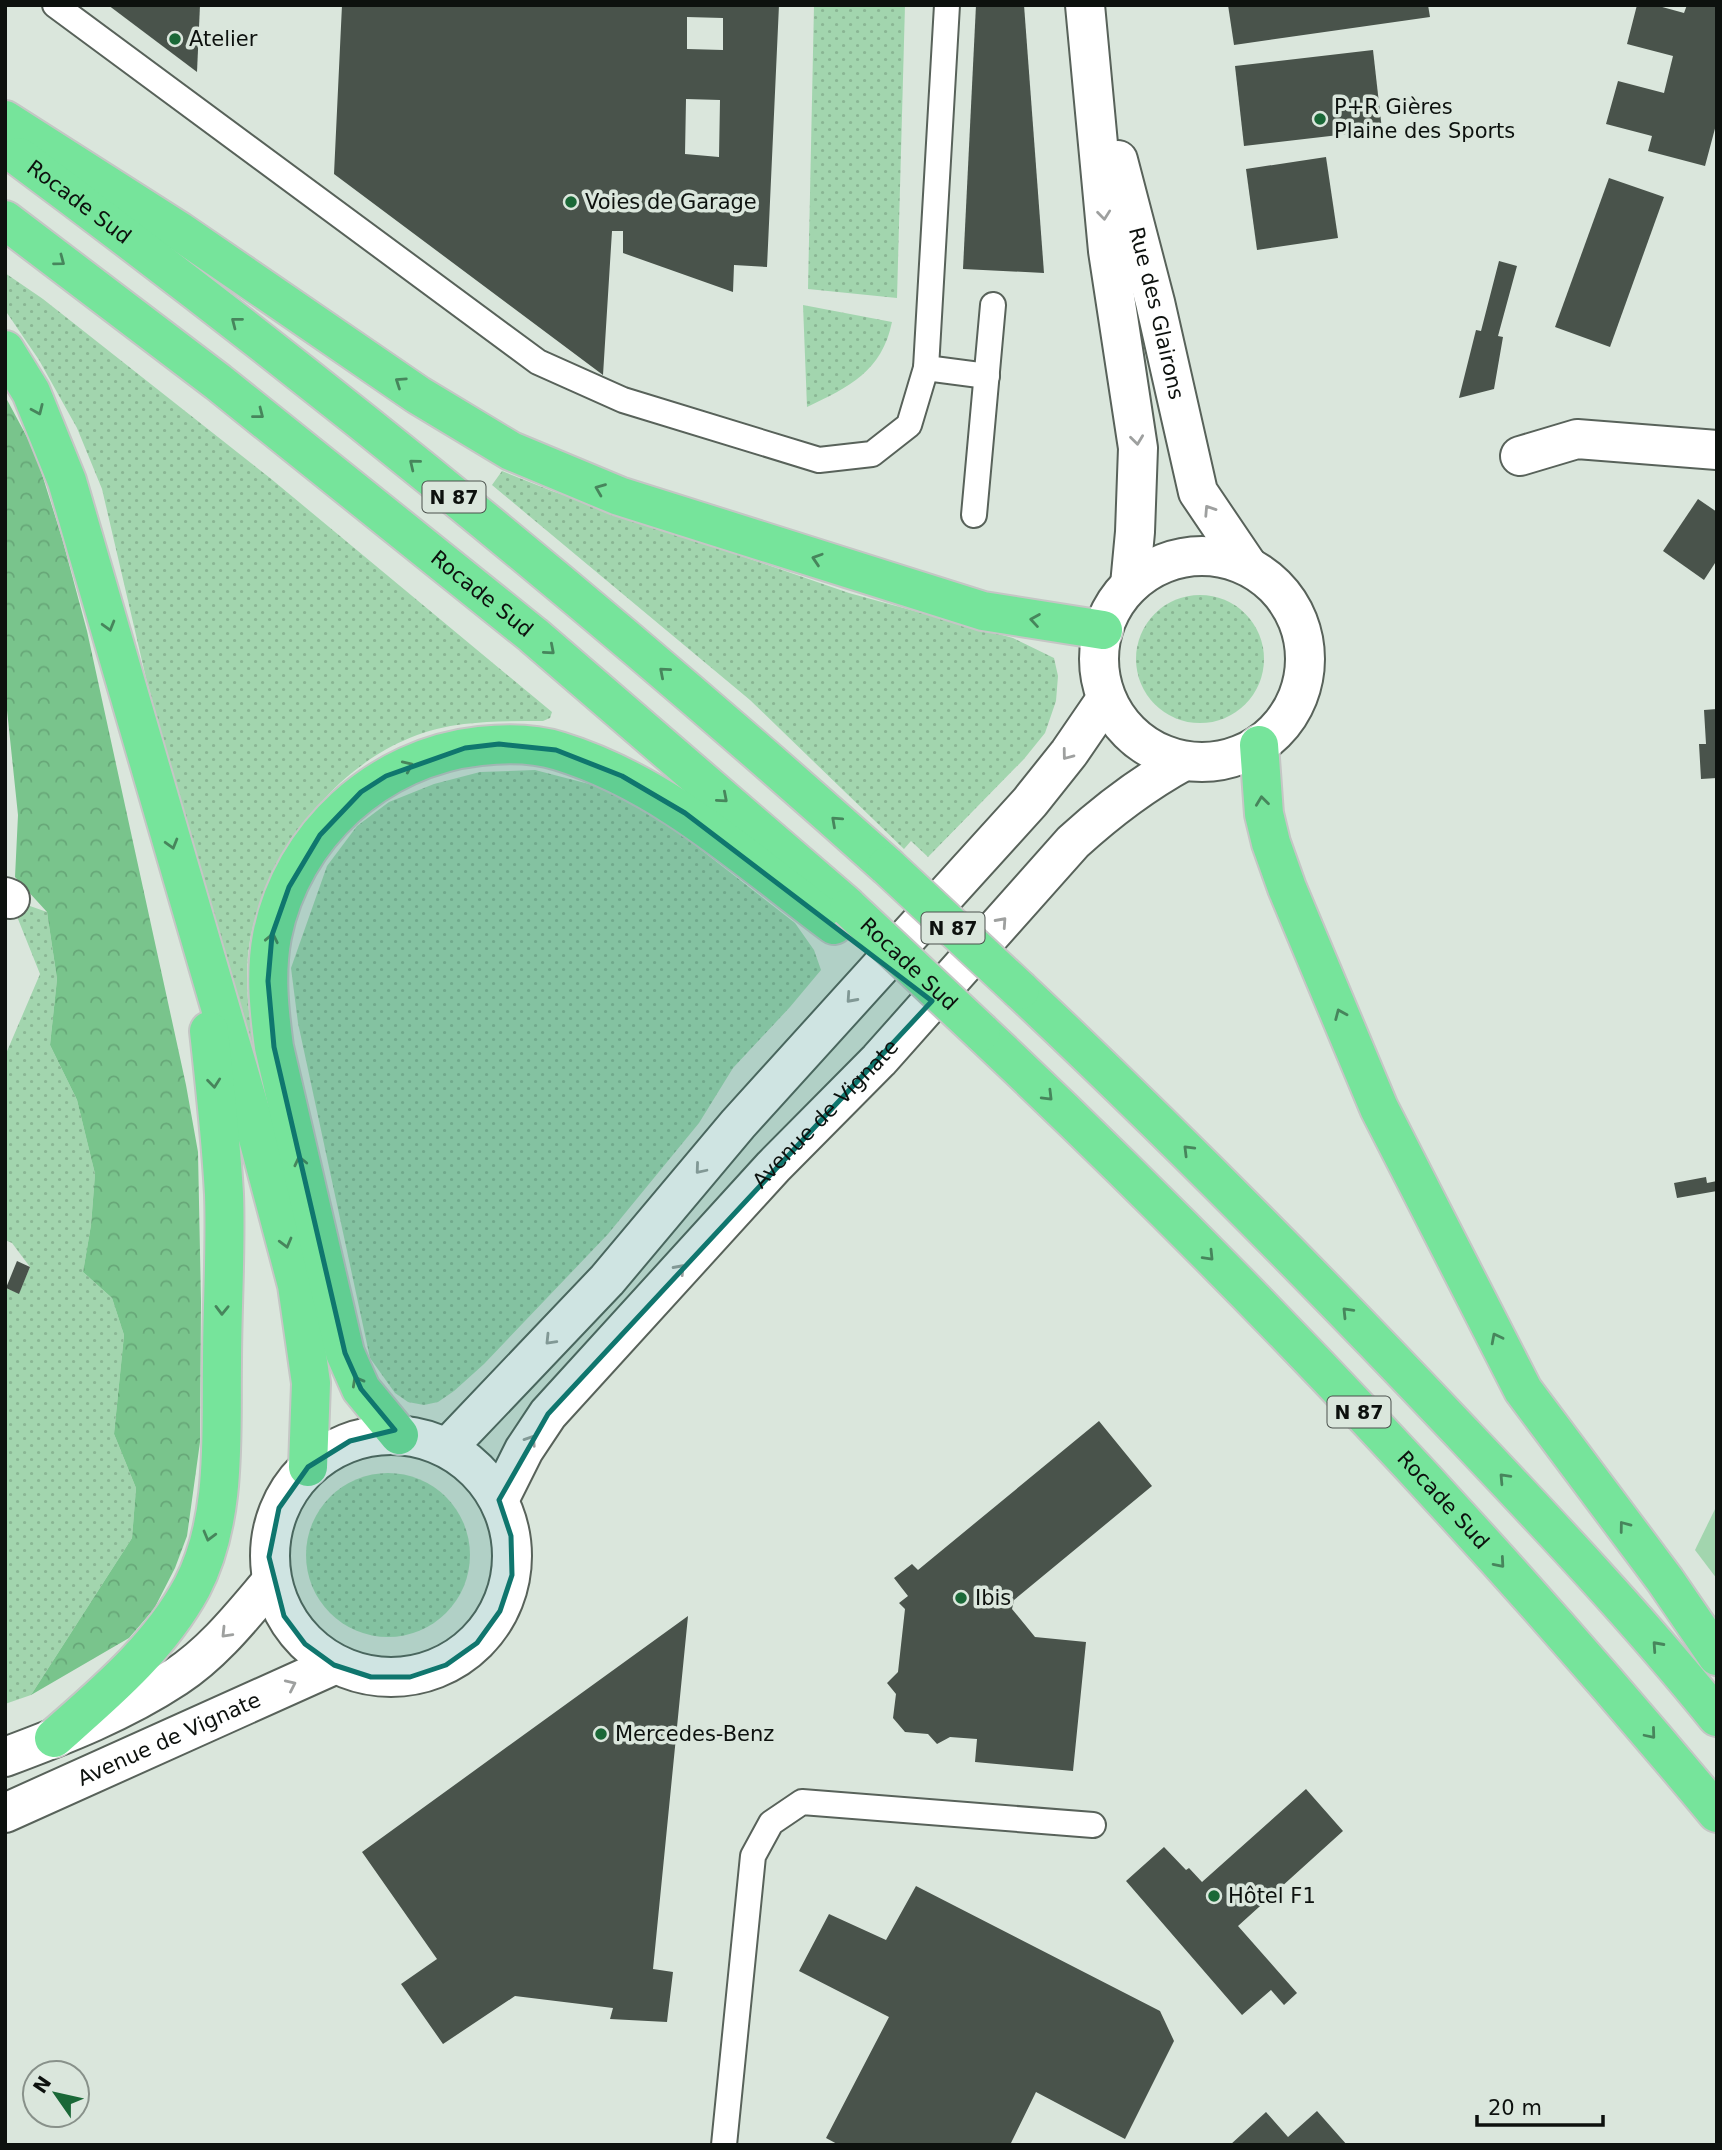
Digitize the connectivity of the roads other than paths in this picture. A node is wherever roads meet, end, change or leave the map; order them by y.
1 (55, 5) edge
2 (947, 5) edge
3 (1085, 5) edge
4 (1088, 49) junction
5 (5, 120) edge
6 (5, 146) edge
7 (5, 219) edge
8 (993, 305) dead end
9 (5, 350) edge
10 (926, 368) junction
11 (987, 376) junction
12 (1717, 450) edge
13 (1520, 456) dead end
14 (974, 515) dead end
15 (1248, 566) junction
16 (1130, 585) junction
17 (1103, 630) junction
18 (1106, 699) junction
19 (1259, 745) junction
20 (1184, 761) junction
21 (842, 917) junction
22 (200, 942) junction
23 (399, 1434) junction
24 (447, 1448) junction
25 (308, 1467) junction
26 (499, 1500) junction
27 (271, 1582) junction
28 (1717, 1656) edge
29 (334, 1665) junction
30 (1717, 1717) edge
31 (54, 1738) junction
32 (5, 1757) edge
33 (5, 1813) edge
34 (1717, 1813) edge
35 (1093, 1825) dead end
36 (724, 2145) edge

1 - 10 lane
2 - 10 lane
3 - 4 street, Rue des Glairons
15 -> 4 street, Rue des Glairons
4 -> 16 street, Rue des Glairons
17 -> 5 highway
30 -> 6 highway, Rocade Sud / N 87, bridge
7 -> 21 highway, Rocade Sud / N 87
8 - 11 lane
9 -> 22 highway
10 - 11 lane
11 - 14 lane
12 - 13 street
15 - 16 street
15 - 19 street
16 - 17 street
17 - 18 street
18 - 20 street
18 -> 24 street
19 - 20 street
28 -> 19 highway
26 -> 20 street, Avenue de Vignate
23 -> 21 highway
21 -> 34 highway, Rocade Sud / N 87, bridge
22 -> 25 highway
22 -> 31 highway
23 - 24 street
23 - 25 street
24 - 26 street
25 - 27 street
26 - 29 street
27 - 29 street
27 -> 31 street
33 -> 29 street, Avenue de Vignate
31 - 32 street
35 - 36 lane

